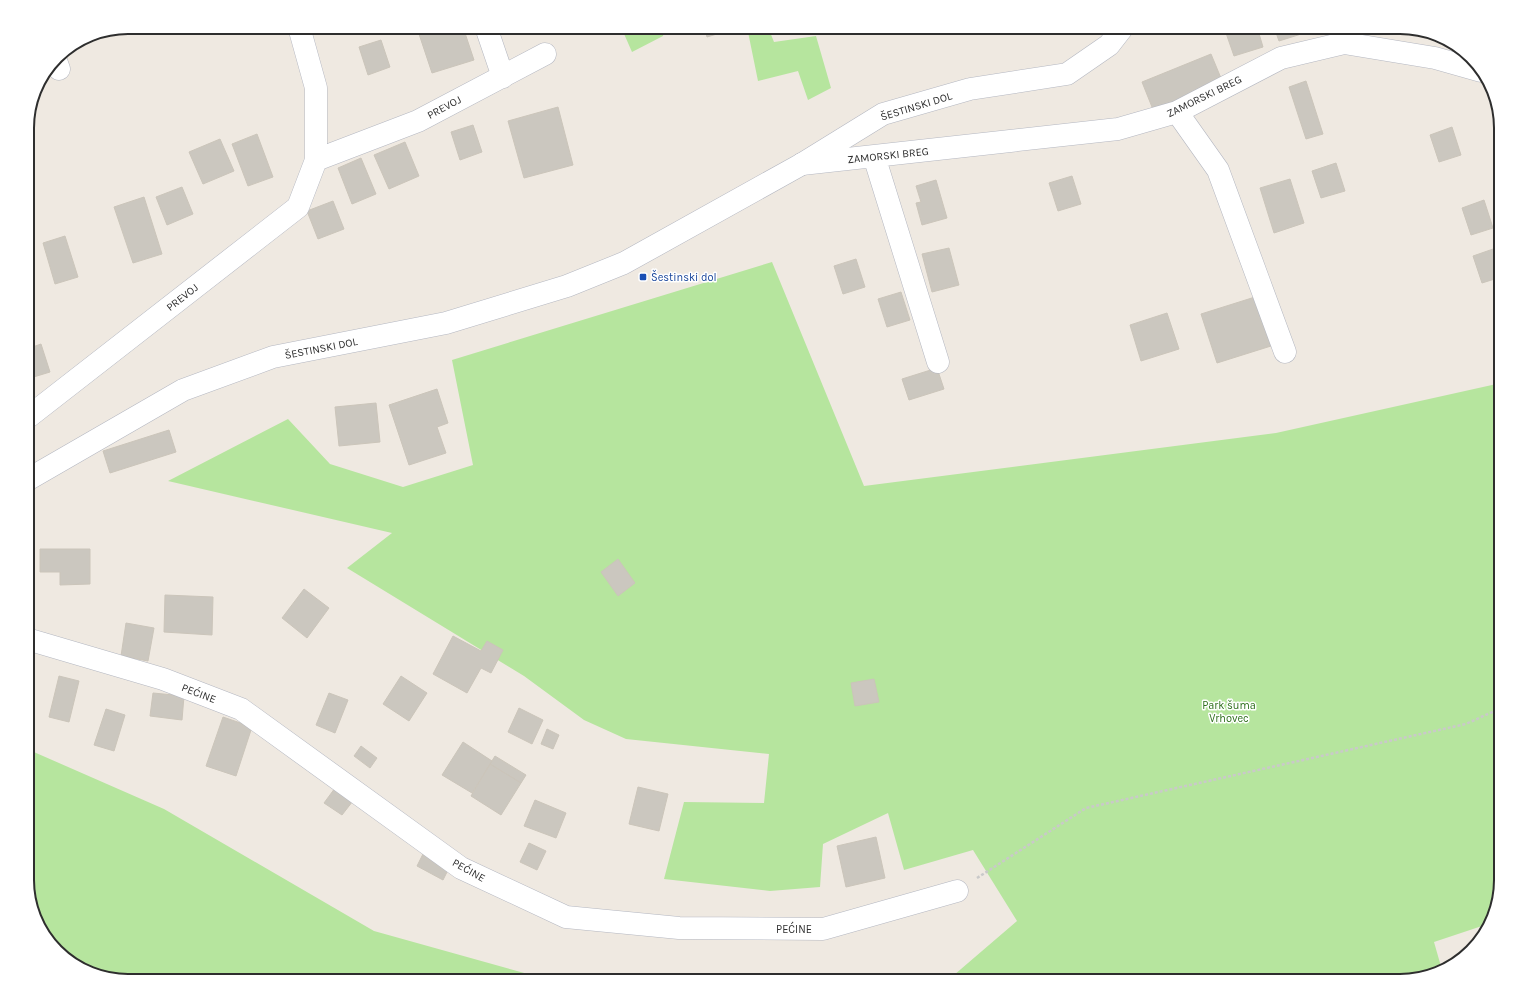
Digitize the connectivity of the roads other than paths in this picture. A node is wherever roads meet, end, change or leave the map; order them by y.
1 (301, 34) edge
2 (488, 34) edge
3 (1118, 34) edge
4 (545, 54) dead end
5 (1473, 69) edge
6 (503, 76) junction
7 (1176, 112) junction
8 (874, 156) junction
9 (316, 160) junction
10 (802, 164) junction
11 (1285, 352) dead end
12 (938, 362) dead end
13 (34, 413) edge
14 (34, 476) edge
15 (34, 641) edge
16 (957, 891) road end

1 - 9 street, PREVOJ
2 - 6 street
3 - 10 street, ŠESTINSKI DOL
4 - 6 street, PREVOJ
5 - 7 street, ZAMORSKI BREG
6 - 9 street, PREVOJ
7 - 8 street, ZAMORSKI BREG
7 - 11 street
8 - 10 street, ZAMORSKI BREG
8 - 12 street
9 - 13 street, PREVOJ
10 - 14 street, ŠESTINSKI DOL
15 - 16 street, PEĆINE

